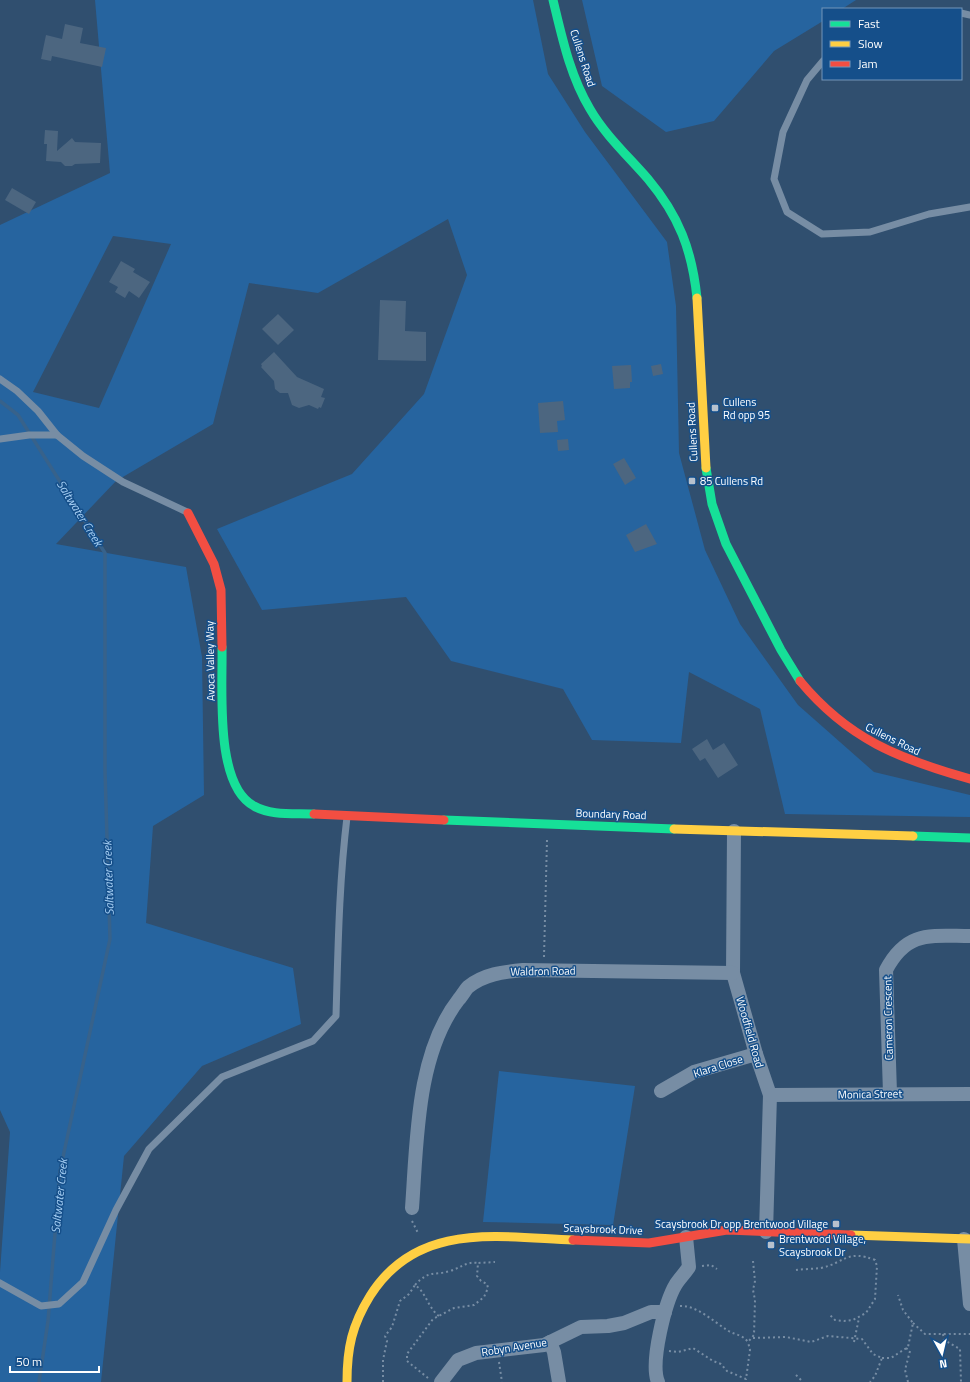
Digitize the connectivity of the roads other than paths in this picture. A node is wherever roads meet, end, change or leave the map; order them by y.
1 (553, 0) edge
2 (822, 62) edge
3 (970, 206) edge
4 (0, 379) edge
5 (57, 435) junction
6 (0, 439) edge
7 (188, 513) joint
8 (970, 779) edge
9 (253, 806) joint
10 (347, 816) junction
11 (734, 831) junction
12 (970, 838) edge
13 (970, 936) edge
14 (734, 973) junction
15 (756, 1054) junction
16 (661, 1091) dead end
17 (890, 1094) junction
18 (970, 1094) edge
19 (770, 1095) junction
20 (412, 1208) road end
21 (766, 1232) junction
22 (686, 1237) junction
23 (967, 1239) edge
24 (0, 1283) edge
25 (970, 1304) edge
26 (665, 1312) junction
27 (550, 1342) junction
28 (436, 1381) edge
29 (347, 1382) edge
30 (558, 1382) edge
31 (658, 1382) edge

1 - 8 street, Cullens Road
2 - 3 lane
4 - 5 lane
5 - 6 lane
5 - 7 lane
7 - 9 street, Avoca Valley Way
9 - 10 street, Boundary Road
10 - 11 street, Boundary Road
10 - 24 lane
11 - 12 street, Boundary Road
11 - 14 street, Woodfield Road
13 - 17 street, Cameron Crescent
14 - 15 street, Woodfield Road
14 - 20 street, Waldron Road
15 - 16 street, Klara Close
15 - 19 street, Woodfield Road
17 - 18 street, Monica Street
17 - 19 street, Monica Street
19 - 21 street, Woodfield Road
21 - 22 street, Scaysbrook Drive
21 - 23 street, Scaysbrook Drive
22 - 26 street
22 - 29 street, Scaysbrook Drive
23 - 25 street
26 - 27 street, Robyn Avenue
26 - 31 street
27 - 28 street, Robyn Avenue
27 - 30 street

